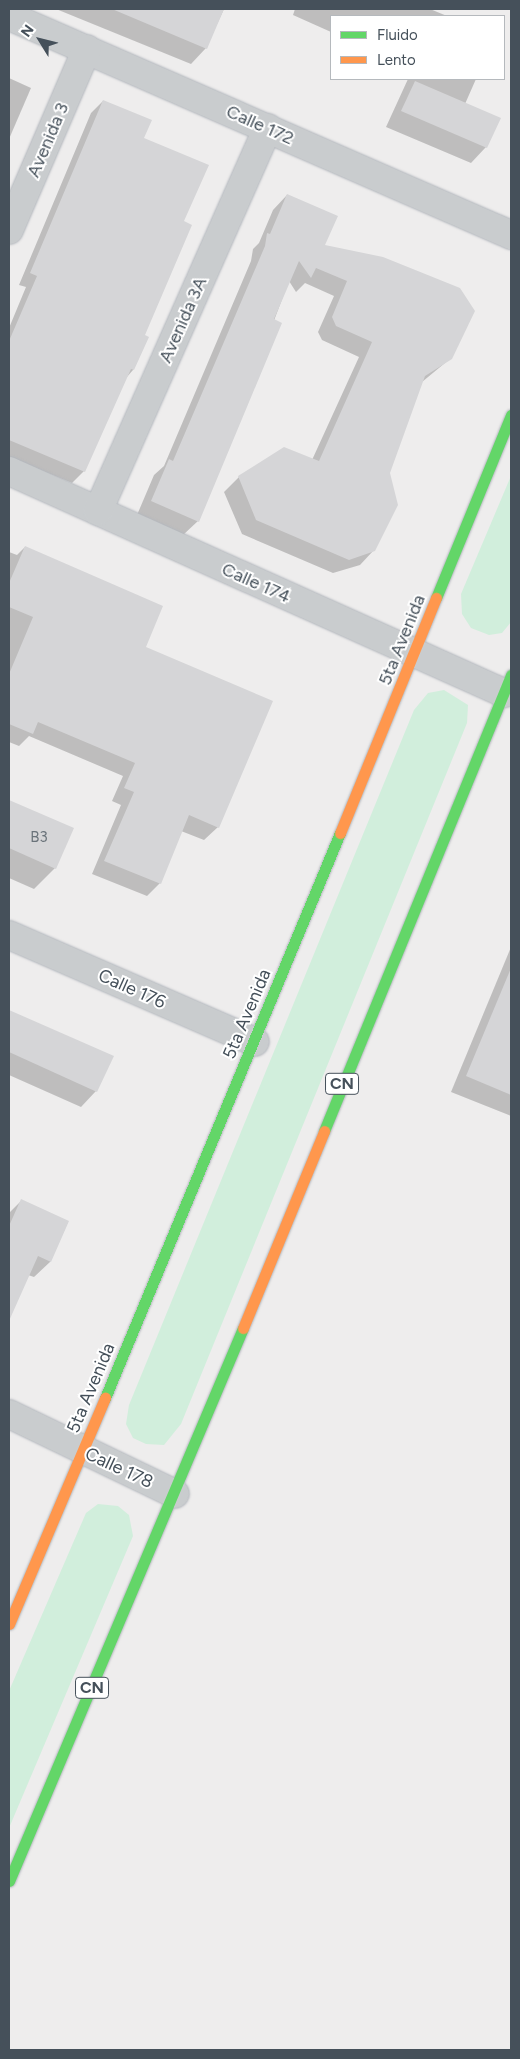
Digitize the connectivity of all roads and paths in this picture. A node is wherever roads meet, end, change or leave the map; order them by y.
1 (9, 16) edge
2 (87, 49) junction
3 (268, 128) junction
4 (9, 230) edge
5 (511, 235) edge
6 (511, 415) edge
7 (9, 471) edge
8 (98, 511) junction
9 (414, 655) junction
10 (508, 684) edge
11 (9, 935) edge
12 (255, 1042) junction
13 (9, 1414) edge
14 (84, 1451) junction
15 (175, 1494) junction
16 (9, 1624) edge
17 (9, 1881) edge

1 - 2 street, Calle 172
2 - 3 street, Calle 172
2 - 4 street, Avenida 3
3 - 5 street, Calle 172
3 - 8 street, Avenida 3A
6 - 9 highway, 5ta Avenida
7 - 8 street, Calle 174
8 - 9 street, Calle 174
9 - 10 street, Calle 174
9 - 12 highway, 5ta Avenida
10 - 15 highway, CN
11 - 12 street, Calle 176
12 - 14 highway, 5ta Avenida
13 - 14 street, Calle 178
14 - 15 street, Calle 178
14 - 16 highway, 5ta Avenida
15 - 17 highway, CN

